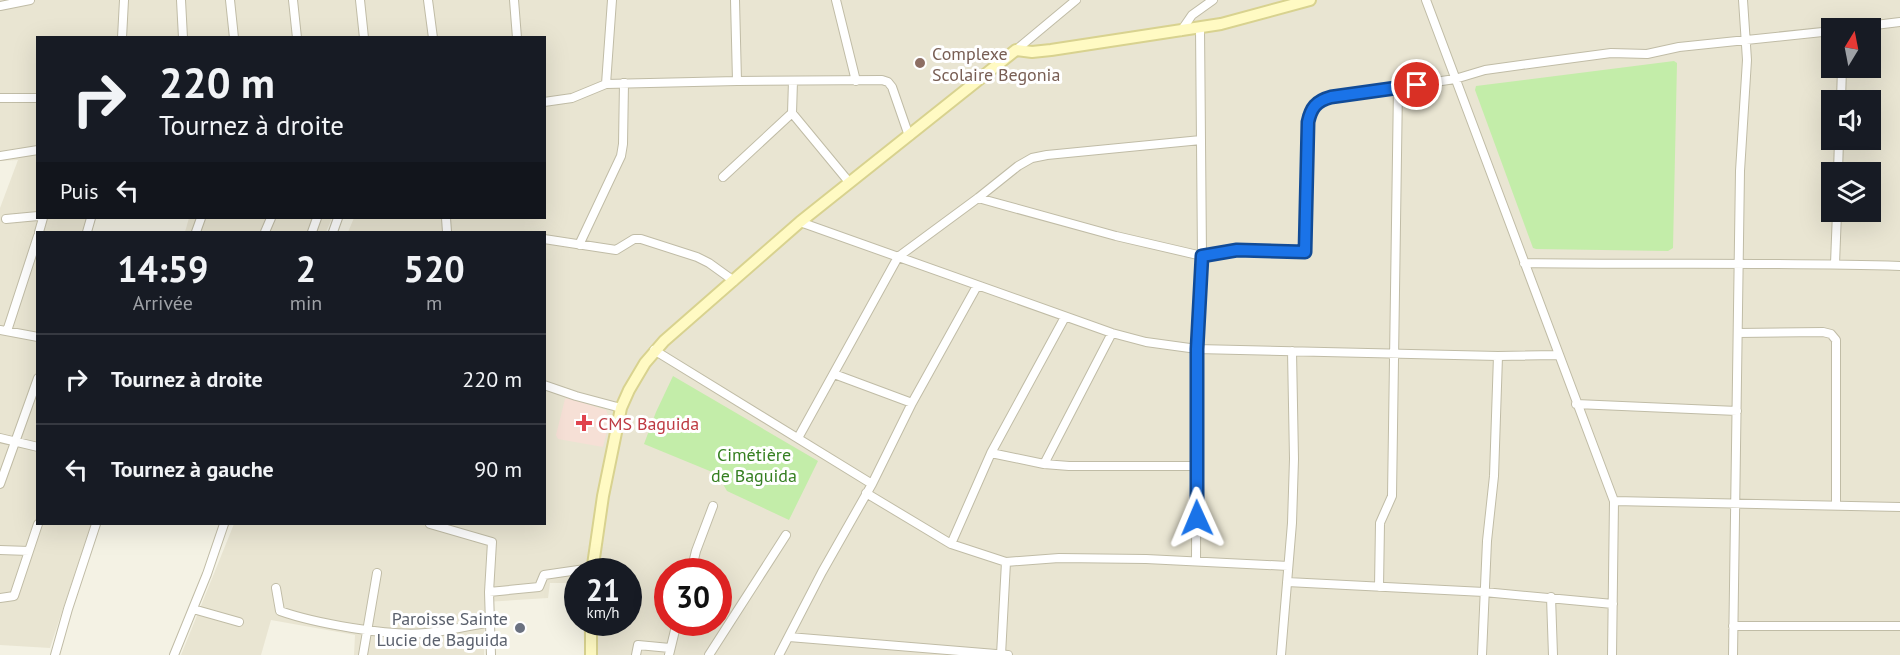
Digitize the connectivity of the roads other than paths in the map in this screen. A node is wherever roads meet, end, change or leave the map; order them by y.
1 (30, 0) edge
2 (124, 0) edge
3 (181, 0) edge
4 (230, 0) edge
5 (293, 0) edge
6 (360, 0) edge
7 (428, 0) edge
8 (514, 0) edge
9 (612, 0) edge
10 (735, 0) edge
11 (836, 0) edge
12 (1076, 0) edge
13 (1213, 0) edge
14 (1271, 0) edge
15 (1310, 0) edge
16 (1426, 0) edge
17 (1743, 0) edge
18 (0, 6) edge
19 (1278, 9) junction
20 (1900, 22) edge
21 (1881, 24) edge
22 (1200, 28) junction
23 (1181, 31) junction
24 (1821, 32) edge
25 (122, 36) edge
26 (183, 36) edge
27 (234, 36) edge
28 (297, 36) edge
29 (364, 36) edge
30 (433, 36) edge
31 (517, 36) edge
32 (1747, 40) junction
33 (1016, 50) junction
34 (1455, 79) junction
35 (737, 81) junction
36 (793, 81) junction
37 (856, 81) junction
38 (624, 83) junction
39 (606, 84) junction
40 (1398, 87) junction
41 (0, 98) edge
42 (36, 99) edge
43 (546, 102) edge
44 (792, 113) junction
45 (909, 136) junction
46 (1201, 140) junction
47 (36, 150) edge
48 (0, 156) edge
49 (723, 177) dead end
50 (849, 182) junction
51 (978, 198) junction
52 (36, 216) edge
53 (6, 219) dead end
54 (800, 222) junction
55 (1837, 222) edge
56 (546, 239) edge
57 (36, 240) edge
58 (579, 245) junction
59 (1202, 256) junction
60 (898, 257) junction
61 (1524, 263) junction
62 (1740, 263) junction
63 (1835, 264) junction
64 (1900, 266) edge
65 (734, 281) junction
66 (976, 286) junction
67 (1065, 317) junction
68 (4, 331) edge
69 (1112, 333) junction
70 (1738, 333) junction
71 (36, 337) edge
72 (1197, 349) junction
73 (654, 350) junction
74 (1292, 351) junction
75 (1394, 353) junction
76 (1558, 355) junction
77 (1498, 356) junction
78 (834, 374) junction
79 (36, 383) edge
80 (546, 386) edge
81 (912, 404) junction
82 (1576, 404) junction
83 (621, 408) junction
84 (1737, 411) junction
85 (0, 438) edge
86 (798, 438) junction
87 (14, 441) junction
88 (36, 446) edge
89 (991, 453) junction
90 (1044, 464) junction
91 (1196, 466) junction
92 (0, 484) edge
93 (872, 484) junction
94 (866, 493) junction
95 (1614, 501) junction
96 (1735, 504) junction
97 (713, 506) dead end
98 (1836, 506) junction
99 (1900, 507) edge
100 (38, 525) edge
101 (96, 525) edge
102 (224, 525) edge
103 (432, 525) edge
104 (453, 527) edge
105 (786, 535) dead end
106 (951, 544) junction
107 (0, 550) edge
108 (29, 551) junction
109 (593, 558) edge
110 (694, 558) edge
111 (1196, 561) junction
112 (1006, 562) junction
113 (1288, 566) junction
114 (377, 573) dead end
115 (564, 573) edge
116 (1287, 582) junction
117 (1378, 587) junction
118 (276, 588) dead end
119 (489, 592) junction
120 (1484, 592) junction
121 (1551, 597) junction
122 (0, 598) edge
123 (1613, 604) junction
124 (193, 609) junction
125 (240, 622) dead end
126 (490, 622) junction
127 (1733, 626) junction
128 (1900, 626) edge
129 (368, 629) junction
130 (591, 636) edge
131 (674, 636) edge
132 (789, 637) junction
133 (670, 652) edge
134 (55, 655) edge
135 (174, 655) edge
136 (363, 655) edge
137 (491, 655) edge
138 (591, 655) edge
139 (636, 655) edge
140 (709, 655) edge
141 (779, 655) edge
142 (1001, 655) edge
143 (1008, 655) edge
144 (1281, 655) edge
145 (1482, 655) edge
146 (1553, 655) edge
147 (1612, 655) edge
148 (1733, 655) edge

1 - 18 street
2 - 25 street
3 - 26 street
4 - 27 street
5 - 28 street
6 - 29 street
7 - 30 street
8 - 31 street
9 - 39 street
10 - 35 street
11 - 37 street
12 - 33 street
13 - 23 street
14 - 19 street
15 - 19 street
16 - 34 street
17 - 32 street
19 - 22 street
20 - 21 street
22 - 23 street
22 - 46 street
23 - 33 street
24 - 32 street
32 - 34 street
32 - 62 street
33 - 45 street
34 - 40 street
34 - 61 street
35 - 36 street
35 - 38 street
36 - 37 street
36 - 44 street
37 - 45 street
38 - 39 street
38 - 58 street
39 - 43 street
40 - 59 street
40 - 75 street
41 - 42 street
44 - 49 street
44 - 50 street
45 - 50 street
46 - 51 street
46 - 59 street
47 - 48 street
50 - 54 street
51 - 59 street
51 - 60 street
52 - 53 street
54 - 60 street
54 - 65 street
55 - 63 street
56 - 58 street
57 - 68 street
58 - 65 street
59 - 72 street
60 - 66 street
60 - 78 street
61 - 62 street
61 - 76 street
62 - 63 street
62 - 70 street
63 - 64 street
65 - 73 street
66 - 67 street
66 - 81 street
67 - 69 street
67 - 89 street
68 - 71 street
69 - 72 street
69 - 90 street
70 - 84 street
70 - 98 street
72 - 74 street
72 - 91 street
73 - 83 street
73 - 86 street
74 - 75 street
74 - 113 street
75 - 77 street
75 - 117 street
76 - 77 street
76 - 82 street
77 - 120 street
78 - 81 street
78 - 86 street
79 - 87 street
80 - 83 street
81 - 93 street
82 - 84 street
82 - 95 street
83 - 109 street
84 - 96 street
85 - 87 street
86 - 93 street
87 - 88 street
87 - 92 street
89 - 90 street
89 - 106 street
90 - 91 street
91 - 111 street
93 - 94 street
94 - 106 street
94 - 132 street
95 - 96 street
95 - 123 street
96 - 98 street
96 - 127 street
97 - 110 street
98 - 99 street
100 - 108 street
101 - 134 street
102 - 124 street
103 - 104 street
104 - 119 street
105 - 140 street
106 - 112 street
107 - 108 street
108 - 122 street
111 - 112 street
111 - 113 street
112 - 142 street
113 - 116 street
114 - 129 street
115 - 119 street
116 - 117 street
116 - 144 street
117 - 120 street
118 - 129 street
119 - 126 street
120 - 121 street
120 - 145 street
121 - 123 street
121 - 146 street
123 - 147 street
124 - 125 street
124 - 135 street
126 - 129 street
126 - 137 street
127 - 128 street
127 - 148 street
129 - 136 street
130 - 138 street
131 - 133 street
132 - 141 street
132 - 142 street
133 - 139 street
142 - 143 street

